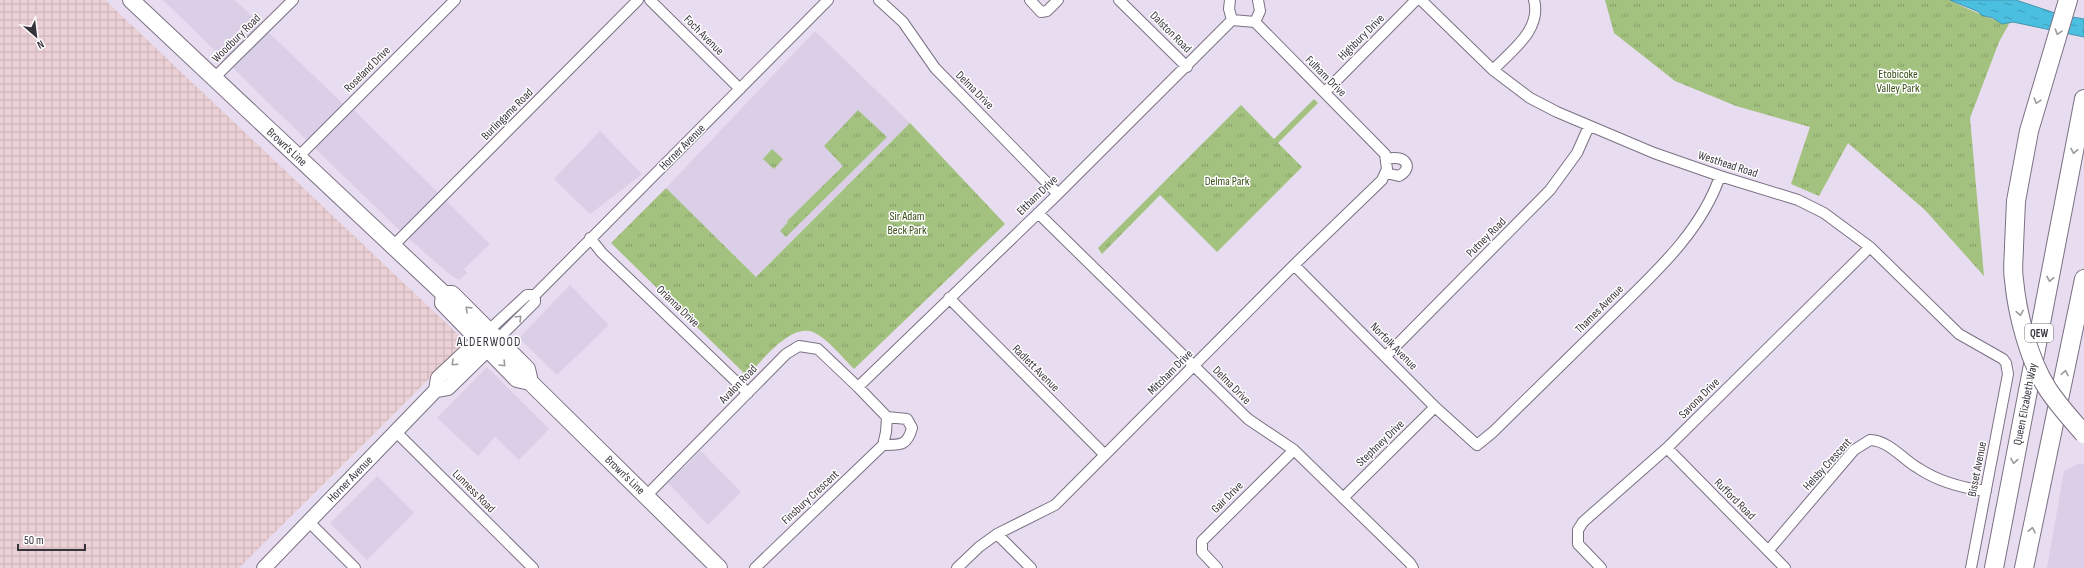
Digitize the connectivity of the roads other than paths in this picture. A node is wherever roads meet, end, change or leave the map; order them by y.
1 (131, 0) edge
2 (293, 0) edge
3 (455, 0) edge
4 (638, 0) edge
5 (650, 0) edge
6 (828, 0) edge
7 (879, 0) edge
8 (1030, 0) edge
9 (1058, 0) edge
10 (1119, 0) edge
11 (1230, 0) edge
12 (1258, 0) edge
13 (1416, 0) edge
14 (1421, 0) edge
15 (1534, 0) edge
16 (2068, 0) edge
17 (1236, 20) junction
18 (1255, 22) junction
19 (1187, 67) junction
20 (1493, 70) junction
21 (214, 78) junction
22 (740, 89) junction
23 (1324, 92) junction
24 (2084, 99) edge
25 (1589, 126) junction
26 (298, 157) junction
27 (1387, 159) junction
28 (1386, 174) junction
29 (1720, 176) junction
30 (1058, 194) junction
31 (1038, 213) junction
32 (590, 238) junction
33 (393, 246) junction
34 (1870, 247) junction
35 (1294, 265) junction
36 (2084, 279) edge
37 (949, 298) junction
38 (489, 339) junction
39 (1386, 356) junction
40 (1194, 365) junction
41 (2008, 374) joint
42 (858, 386) junction
43 (748, 393) junction
44 (1435, 407) junction
45 (887, 417) junction
46 (396, 432) junction
47 (2084, 434) edge
48 (1477, 444) joint
49 (883, 445) junction
50 (1666, 448) junction
51 (1294, 450) junction
52 (1105, 455) junction
53 (1986, 491) junction
54 (646, 496) junction
55 (1343, 498) junction
56 (309, 522) junction
57 (997, 534) junction
58 (1768, 551) junction
59 (264, 568) edge
60 (355, 568) edge
61 (533, 568) edge
62 (719, 568) edge
63 (755, 568) edge
64 (957, 568) edge
65 (1031, 568) edge
66 (1217, 568) edge
67 (1413, 568) edge
68 (1601, 568) edge
69 (1785, 568) edge
70 (1971, 568) edge
71 (1994, 568) edge
72 (2024, 568) edge

1 - 21 main road, Brown's Line
2 - 21 street, Woodbury Road
3 - 26 street, Roseland Drive
4 - 33 street, Burlingame Road
5 - 22 street, Foch Avenue
6 - 22 street, Horner Avenue
7 - 30 street, Delma Drive
8 - 9 street
10 - 19 street, Dalston Road
11 - 17 street
12 - 18 street
13 - 23 street, Highbury Drive
14 - 20 street, Westhead Road
15 - 20 street
16 -> 47 highway, bridge
17 - 18 street
17 - 19 street, Eltham Drive
18 - 23 street, Fulham Drive
19 - 30 street, Eltham Drive
20 - 25 street, Westhead Road
21 - 26 main road, Brown's Line
22 - 32 street, Horner Avenue
23 - 27 street, Fulham Drive
24 -> 71 highway, Queen Elizabeth Way / QEW
25 - 29 street, Westhead Road
25 - 39 street, Putney Road
26 - 33 main road, Brown's Line
27 - 28 street
27 - 28 street
28 - 35 street, Mitcham Drive
29 - 34 street, Westhead Road
29 - 48 street, Thames Avenue
30 - 31 street, Eltham Drive
31 - 37 street, Eltham Drive
31 - 40 street, Delma Drive
32 - 38 street, Horner Avenue
32 - 43 street, Orianna Drive
33 - 38 main road, Brown's Line
34 - 41 street, Westhead Road
34 - 50 street, Savona Drive
35 - 39 street, Norfolk Avenue
35 - 40 street, Mitcham Drive
72 -> 36 highway
37 - 42 street, Eltham Drive
37 - 52 street, Radlett Avenue
38 - 46 main road, Horner Avenue
38 - 54 main road, Brown's Line
39 - 44 street, Norfolk Avenue
40 - 51 street, Delma Drive
40 - 52 street, Mitcham Drive
41 - 53 street, Bisset Avenue
42 - 43 street, Avalon Road
42 - 45 street
43 - 54 street, Avalon Road
44 - 48 street, Norfolk Avenue
44 - 55 street, Stephney Drive
45 - 49 street
45 - 49 street
46 - 56 main road, Horner Avenue
46 - 61 street, Lunness Road
49 - 63 street, Finsbury Crescent
50 - 58 street, Rufford Road
50 - 68 street, Savona Drive
51 - 55 street, Delma Drive
51 - 66 street, Gair Drive
52 - 57 street, Mitcham Drive
53 - 58 street, Helsby Crescent
53 - 70 street, Bisset Avenue
54 - 62 main road, Brown's Line
55 - 67 street, Delma Drive
56 - 59 main road, Horner Avenue
56 - 60 street
57 - 64 street, Mitcham Drive
57 - 65 street
58 - 69 street, Rufford Road

